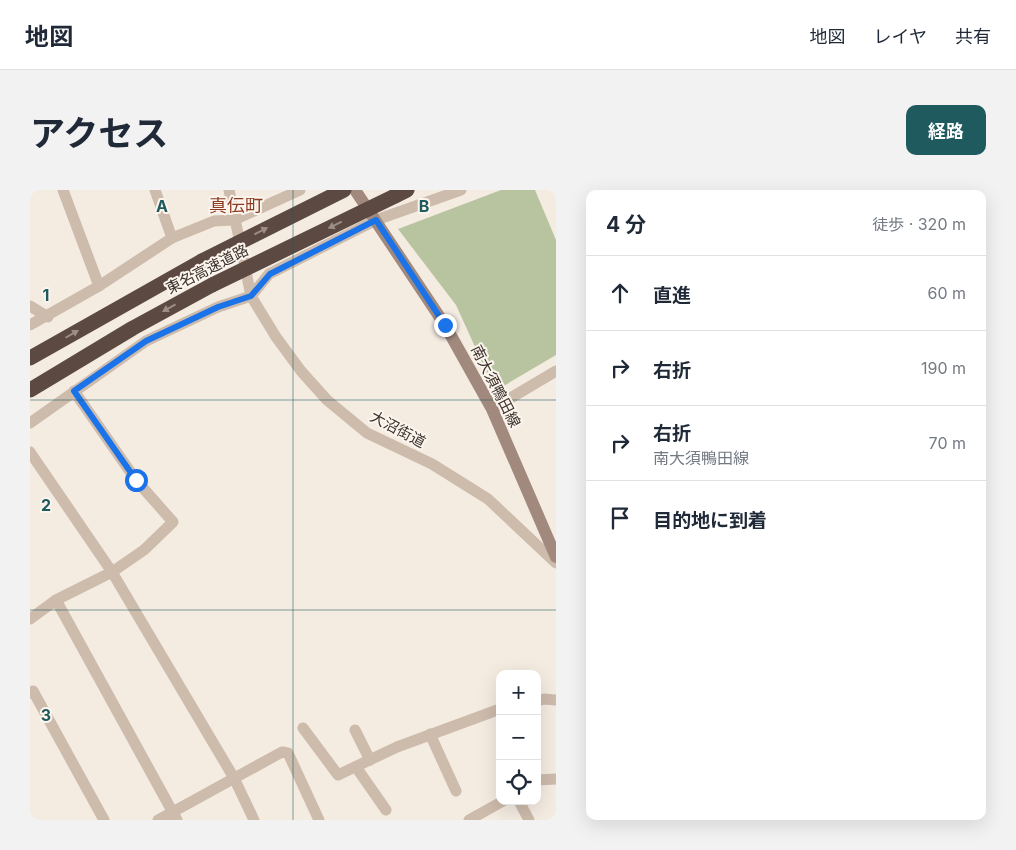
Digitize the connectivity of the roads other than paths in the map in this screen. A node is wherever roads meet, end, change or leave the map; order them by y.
1 (62, 190) edge
2 (155, 190) edge
3 (229, 190) edge
4 (300, 190) edge
5 (344, 190) edge
6 (355, 190) edge
7 (461, 190) edge
8 (401, 193) edge
9 (234, 220) junction
10 (376, 220) junction
11 (172, 238) junction
12 (99, 286) junction
13 (251, 296) junction
14 (30, 306) edge
15 (48, 316) junction
16 (30, 325) edge
17 (30, 358) edge
18 (556, 371) edge
19 (30, 390) edge
20 (74, 391) junction
21 (492, 409) junction
22 (30, 423) edge
23 (30, 452) edge
24 (556, 557) edge
25 (556, 563) edge
26 (112, 572) junction
27 (56, 600) junction
28 (30, 618) edge
29 (30, 693) edge
30 (541, 700) edge
31 (556, 700) edge
32 (496, 710) edge
33 (303, 728) dead end
34 (355, 730) dead end
35 (430, 734) junction
36 (370, 760) junction
37 (356, 767) junction
38 (234, 778) junction
39 (556, 779) edge
40 (541, 780) edge
41 (456, 792) dead end
42 (496, 805) edge
43 (521, 805) edge
44 (386, 810) dead end
45 (175, 816) edge
46 (104, 820) edge
47 (158, 820) edge
48 (254, 820) edge
49 (319, 820) edge
50 (469, 820) edge
51 (529, 820) edge

1 - 12 street
2 - 11 street
3 - 9 street
4 - 9 street
17 -> 5 highway, 東名高速道路, bridge
6 - 10 main road, 南大須鴨田線
7 - 10 street
8 -> 19 highway, 東名高速道路, bridge
9 - 11 street
9 - 13 street, 大沼街道
10 - 13 street
10 - 21 main road, 南大須鴨田線
11 - 12 street
12 - 15 street
13 - 20 street
13 - 25 street, 大沼街道
14 - 15 street
15 - 16 street
18 - 21 street
20 - 22 street
20 - 26 street
21 - 24 main road, 南大須鴨田線
23 - 26 street
26 - 27 street
26 - 38 street
27 - 28 street
27 - 45 street
29 - 46 street
30 - 31 street
32 - 35 street
33 - 37 street
34 - 36 street
35 - 36 street
35 - 41 street
36 - 37 street
37 - 44 street
38 - 45 street
38 - 48 street
38 - 49 street
39 - 40 street
42 - 50 street
43 - 51 street
45 - 47 street

